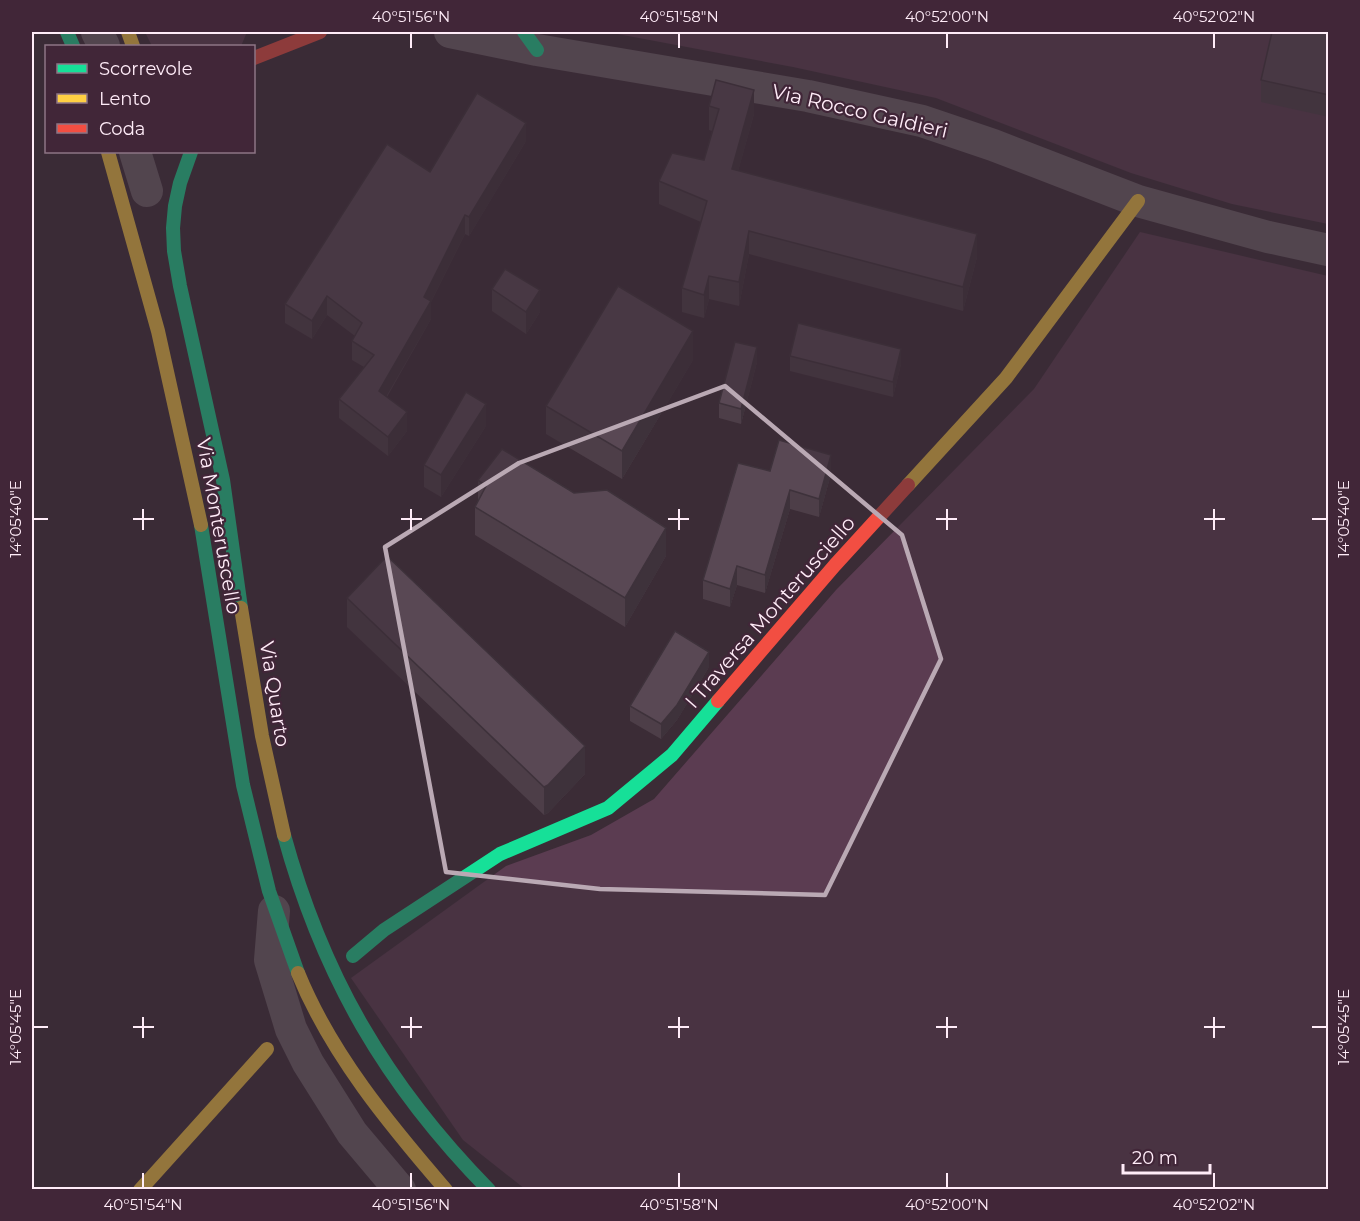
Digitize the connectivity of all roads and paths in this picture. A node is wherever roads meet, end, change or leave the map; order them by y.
1 (320, 32) edge
2 (450, 32) edge
3 (261, 39) dead end
4 (530, 41) edge
5 (255, 51) edge
6 (255, 58) edge
7 (108, 153) edge
8 (135, 153) edge
9 (191, 153) edge
10 (147, 191) dead end
11 (1137, 201) junction
12 (1329, 250) edge
13 (274, 911) junction
14 (352, 956) dead end
15 (267, 1049) dead end
16 (140, 1190) edge
17 (400, 1190) edge
18 (446, 1190) edge
19 (489, 1190) edge

1 - 6 street
2 - 4 street, Via Rocco Galdieri
3 - 5 street
4 - 11 street, Via Rocco Galdieri
7 - 13 street, Via Monteruscello
8 - 10 street
9 - 19 street, Via Quarto
11 - 12 street, Via Rocco Galdieri
11 - 14 street, I Traversa Monterusciello
13 - 17 street
13 - 18 street
15 - 16 street

